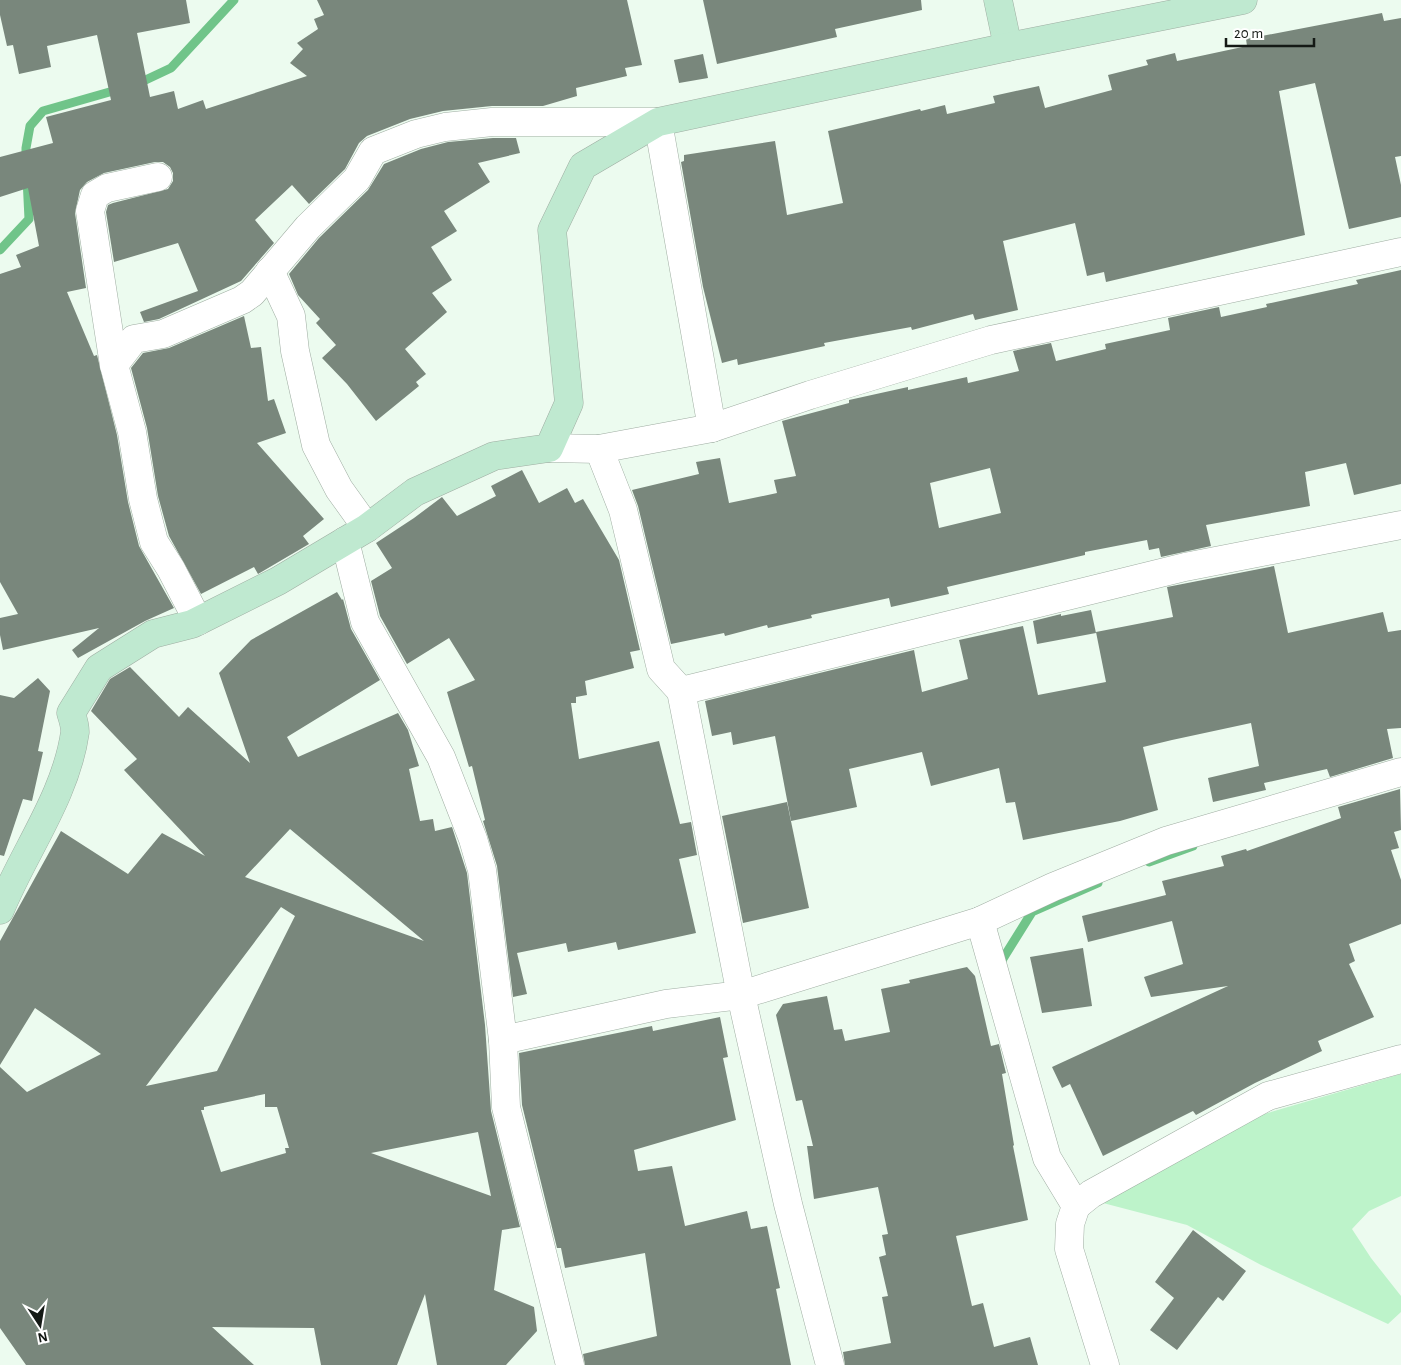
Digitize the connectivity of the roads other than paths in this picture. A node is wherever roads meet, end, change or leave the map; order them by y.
1 (998, 0) edge
2 (1243, 0) edge
3 (1008, 46) junction
4 (658, 122) junction
5 (158, 178) dead end
6 (1401, 252) edge
7 (270, 271) junction
8 (114, 365) junction
9 (712, 428) junction
10 (548, 448) junction
11 (599, 449) junction
12 (1401, 525) edge
13 (356, 535) junction
14 (198, 621) junction
15 (680, 691) junction
16 (1401, 772) edge
17 (0, 910) edge
18 (980, 921) junction
19 (741, 995) junction
20 (503, 1040) junction
21 (1401, 1059) edge
22 (1076, 1206) junction
23 (570, 1365) edge
24 (830, 1365) edge
25 (1105, 1365) edge

1 - 3 street
2 - 3 street
3 - 4 street
4 - 7 street
4 - 9 street
4 - 10 street
5 - 8 street
6 - 9 street
7 - 8 street
7 - 13 street
8 - 14 street
9 - 11 street
10 - 11 street
10 - 13 street
11 - 15 street
12 - 15 street
13 - 14 street
13 - 20 street
14 - 17 street
15 - 19 street
16 - 18 street
18 - 19 street
18 - 22 street
19 - 20 street
19 - 24 street
20 - 23 street
21 - 22 street
22 - 25 street

